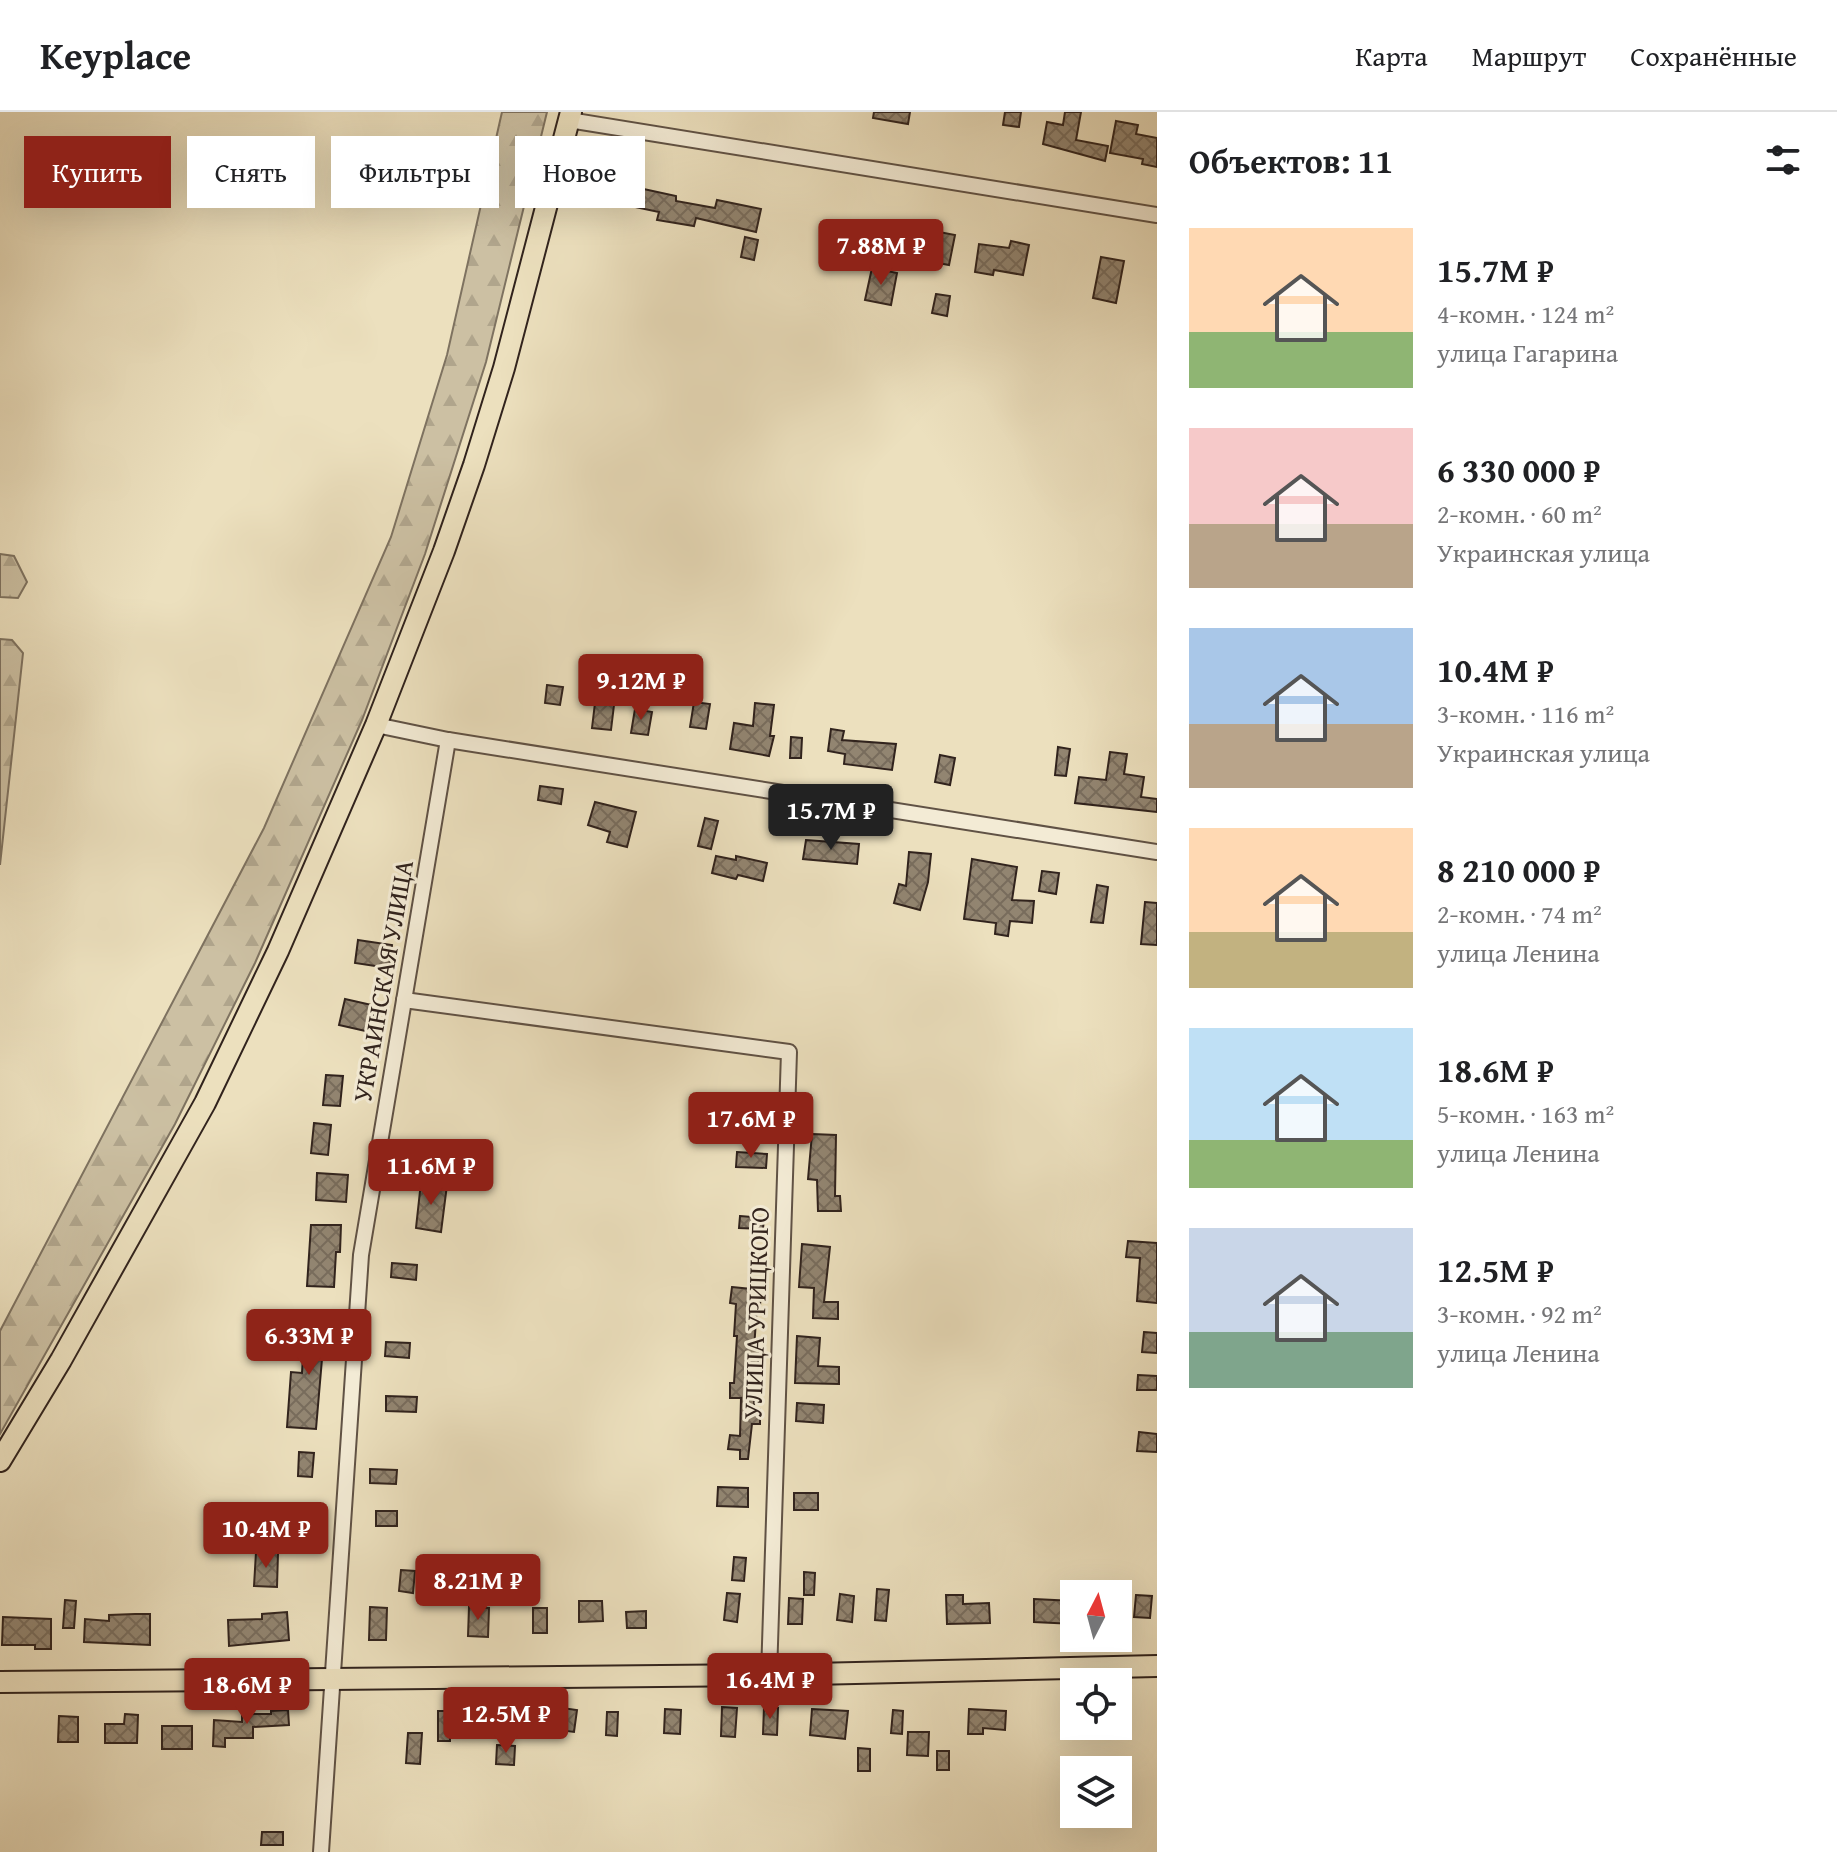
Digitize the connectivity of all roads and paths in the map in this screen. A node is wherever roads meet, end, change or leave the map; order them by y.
1 (570, 116) edge
2 (1157, 215) edge
3 (376, 725) junction
4 (448, 740) junction
5 (1157, 852) edge
6 (404, 1000) junction
7 (0, 1461) edge
8 (1157, 1666) edge
9 (769, 1675) junction
10 (334, 1678) junction
11 (0, 1682) edge
12 (321, 1852) edge

1 - 2 street
1 - 3 main road
3 - 4 street
3 - 7 main road
4 - 5 street
4 - 6 street, УКРАИНСКАЯ УЛИЦА
6 - 9 street, УЛИЦА УРИЦКОГО
6 - 10 street, УКРАИНСКАЯ УЛИЦА
8 - 9 main road
9 - 10 main road
10 - 11 main road
10 - 12 street, УКРАИНСКАЯ УЛИЦА

